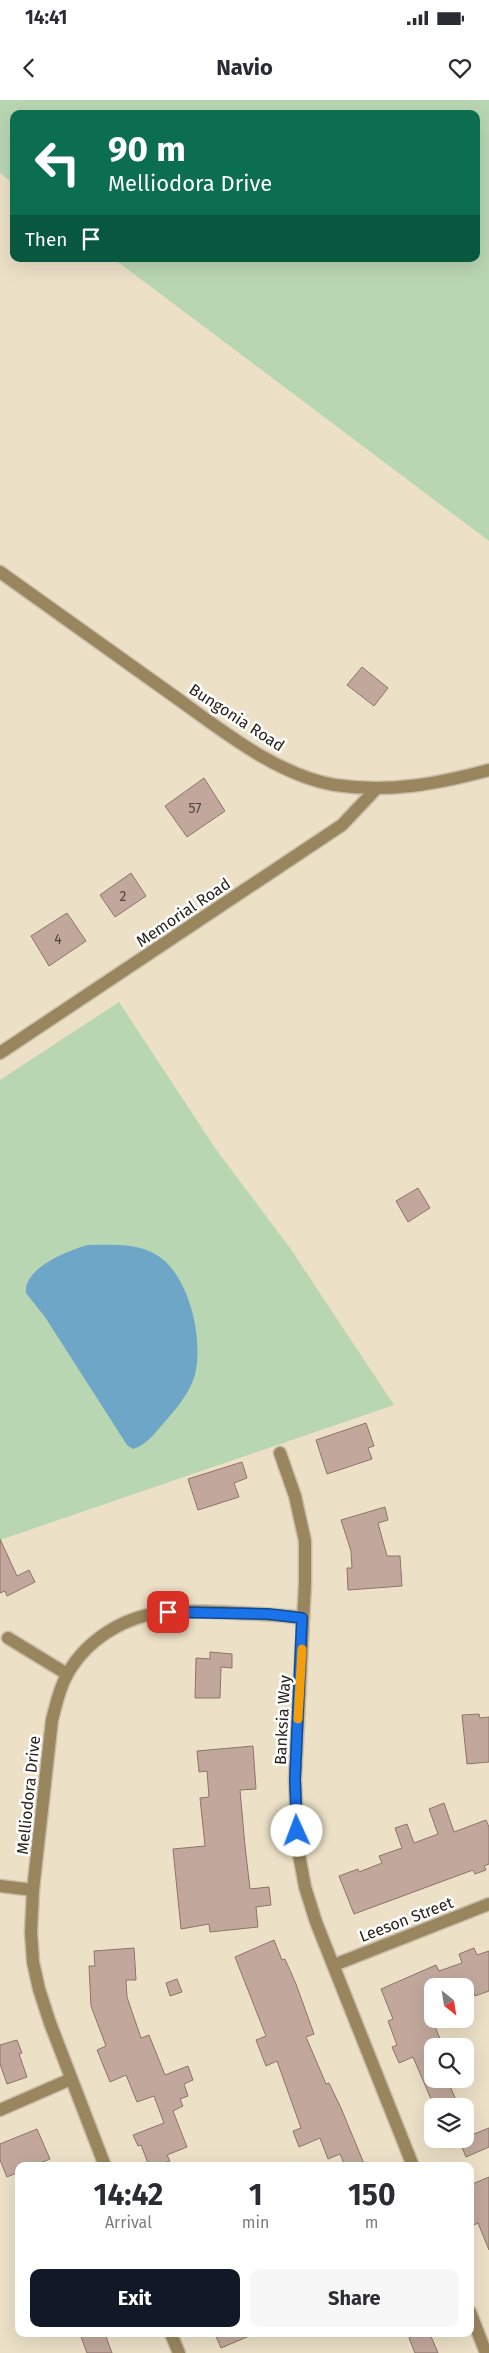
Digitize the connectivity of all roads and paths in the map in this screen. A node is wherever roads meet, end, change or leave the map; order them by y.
1 (0, 572) edge
2 (489, 770) edge
3 (376, 789) junction
4 (0, 1053) edge
5 (280, 1453) dead end
6 (302, 1618) junction
7 (8, 1638) dead end
8 (67, 1674) junction
9 (0, 1886) edge
10 (33, 1890) junction
11 (489, 1904) edge
12 (334, 1965) junction
13 (71, 2079) junction
14 (0, 2110) edge
15 (103, 2162) edge
16 (410, 2162) edge
17 (474, 2322) edge
18 (172, 2337) edge
19 (179, 2353) edge
20 (486, 2353) edge

1 - 3 street, Bungonia Road
2 - 3 street, Bungonia Road
3 - 4 street, Memorial Road
5 - 6 street, Banksia Way
6 - 8 street, Melliodora Drive
6 - 12 street, Banksia Way
7 - 8 street
8 - 10 street, Melliodora Drive
9 - 10 street
10 - 13 street, Melliodora Drive
11 - 12 street, Leeson Street
12 - 16 street, Banksia Way
13 - 14 street
13 - 15 street, Melliodora Drive
17 - 20 street
18 - 19 street

